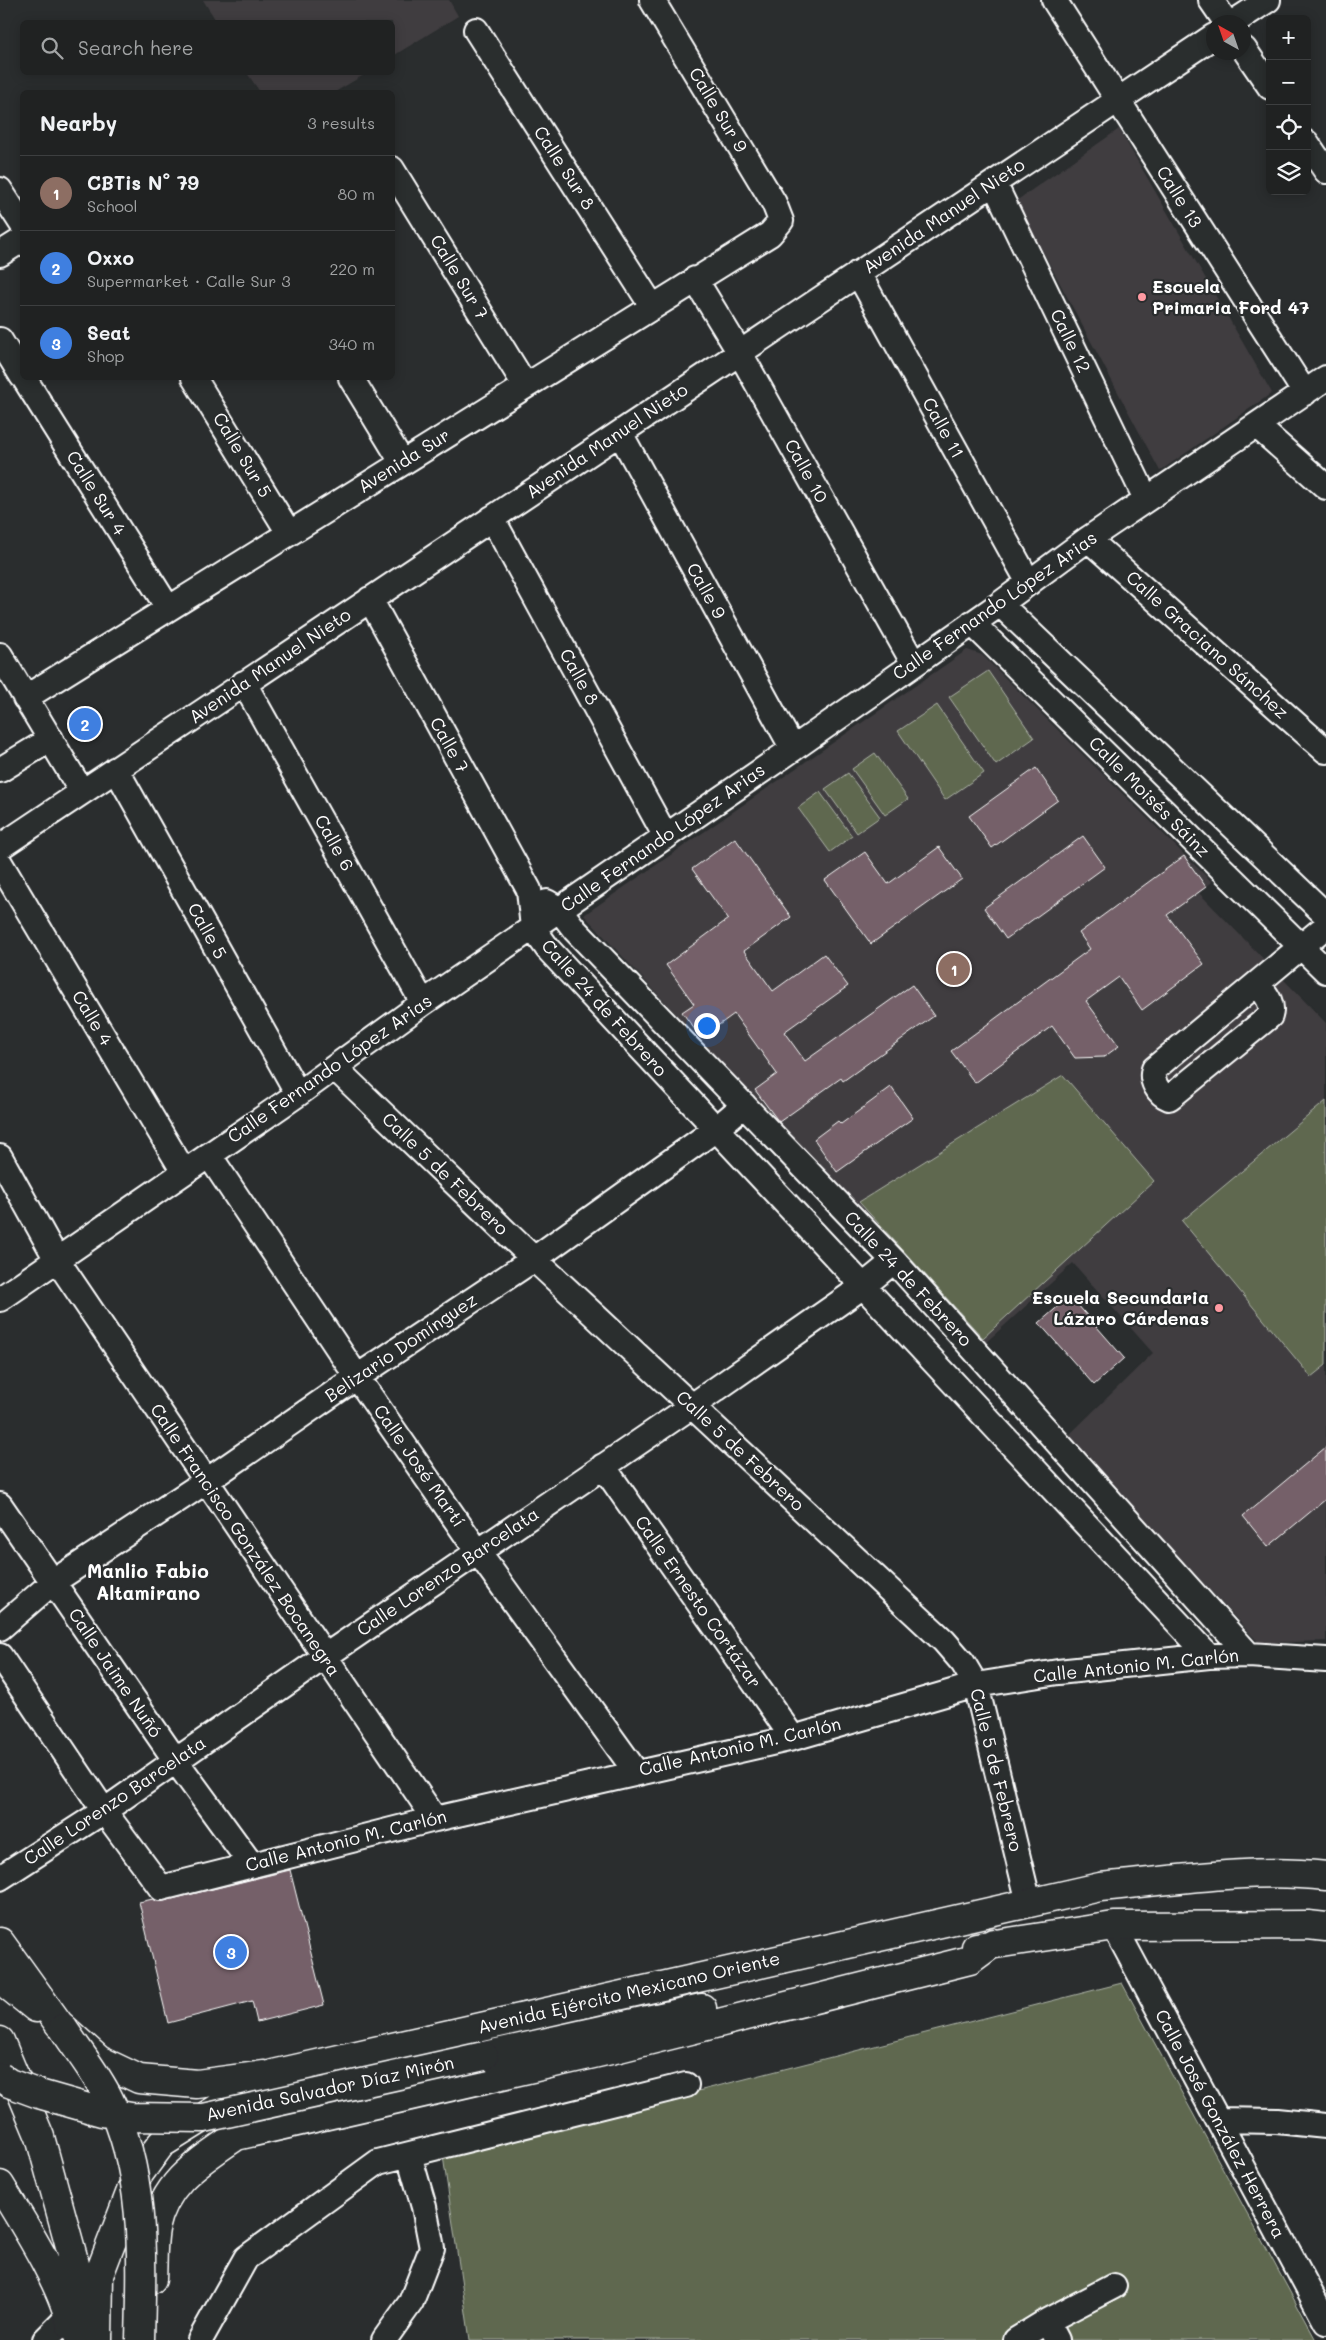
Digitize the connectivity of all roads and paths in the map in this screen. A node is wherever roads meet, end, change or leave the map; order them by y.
1 (652, 0) edge
2 (1054, 0) edge
3 (1211, 0) edge
4 (1268, 0) edge
5 (1221, 15) edge
6 (1245, 15) edge
7 (476, 30) dead end
8 (1206, 41) edge
9 (1251, 58) edge
10 (1266, 81) edge
11 (1118, 100) junction
12 (1311, 149) edge
13 (1326, 171) edge
14 (395, 174) edge
15 (994, 183) junction
16 (0, 190) edge
17 (20, 221) edge
18 (781, 221) joint
19 (20, 241) edge
20 (0, 254) edge
21 (858, 273) junction
22 (695, 279) junction
23 (652, 306) junction
24 (0, 340) edge
25 (740, 353) junction
26 (20, 372) edge
27 (1326, 378) edge
28 (25, 380) edge
29 (195, 380) edge
30 (352, 380) edge
31 (525, 385) junction
32 (1304, 393) junction
33 (1257, 426) junction
34 (620, 433) junction
35 (402, 462) junction
36 (1326, 487) edge
37 (1146, 499) junction
38 (492, 518) junction
39 (290, 533) junction
40 (1088, 540) junction
41 (1028, 583) junction
42 (370, 600) junction
43 (1000, 604) junction
44 (168, 608) junction
45 (972, 623) junction
46 (0, 655) edge
47 (914, 664) junction
48 (244, 684) junction
49 (25, 698) junction
50 (50, 739) junction
51 (793, 749) junction
52 (1326, 751) edge
53 (116, 769) junction
54 (0, 770) edge
55 (82, 792) junction
56 (666, 837) junction
57 (0, 846) edge
58 (0, 863) edge
59 (528, 890) junction
60 (559, 910) junction
61 (1326, 914) edge
62 (1326, 926) edge
63 (533, 928) junction
64 (1302, 948) junction
65 (1326, 971) edge
66 (1258, 984) junction
67 (424, 1003) junction
68 (335, 1068) junction
69 (298, 1094) junction
70 (744, 1106) junction
71 (716, 1129) junction
72 (209, 1154) junction
73 (0, 1157) edge
74 (184, 1172) junction
75 (534, 1259) junction
76 (57, 1260) junction
77 (894, 1261) junction
78 (862, 1287) junction
79 (0, 1299) edge
80 (357, 1376) junction
81 (692, 1406) junction
82 (603, 1466) junction
83 (205, 1482) junction
84 (0, 1506) edge
85 (478, 1552) junction
86 (53, 1582) junction
87 (0, 1628) edge
88 (0, 1656) edge
89 (1209, 1656) junction
90 (1249, 1656) junction
91 (324, 1657) junction
92 (1326, 1660) edge
93 (976, 1685) junction
94 (793, 1738) junction
95 (176, 1761) junction
96 (636, 1772) junction
97 (104, 1811) junction
98 (435, 1819) junction
99 (251, 1864) junction
100 (1326, 1876) edge
101 (0, 1878) edge
102 (1029, 1903) junction
103 (1114, 1926) junction
104 (1326, 1927) edge
105 (0, 1942) edge
106 (993, 1943) junction
107 (0, 1979) edge
108 (63, 2028) junction
109 (0, 2041) edge
110 (484, 2056) joint
111 (273, 2074) junction
112 (0, 2077) edge
113 (686, 2085) dead end
114 (1218, 2120) junction
115 (1326, 2126) edge
116 (409, 2155) junction
117 (0, 2185) edge
118 (1114, 2286) dead end
119 (1326, 2322) edge
120 (1052, 2331) edge
121 (74, 2332) edge
122 (45, 2340) edge
123 (98, 2340) edge
124 (140, 2340) edge
125 (149, 2340) edge
126 (200, 2340) edge
127 (384, 2340) edge
128 (1016, 2340) edge

1 - 18 street, Calle Sur 9
2 - 11 street, Calle 13
3 - 5 street
4 - 6 street
7 - 23 street, Calle Sur 8
8 - 11 street, Avenida Manuel Nieto
9 - 10 street
11 - 15 street, Avenida Manuel Nieto
11 - 32 street, Calle 13
12 - 13 street
14 - 31 street, Calle Sur 7
15 - 21 street, Avenida Manuel Nieto
15 - 37 street, Calle 12
16 - 17 street
18 - 22 street, Avenida Sur
19 - 20 street
21 - 25 street, Avenida Manuel Nieto
21 - 41 street, Calle 11
22 - 23 street, Avenida Sur
22 - 25 street, Calle 10
23 - 31 street, Avenida Sur
24 - 26 street, Calle Sur 4
25 - 34 street, Avenida Manuel Nieto
25 - 47 street, Calle 10
27 - 32 street, Calle Fernando López Arias
28 - 44 street, Calle Sur 4
29 - 39 street, Calle Sur 5
30 - 35 street
31 - 35 street, Avenida Sur
32 - 33 street, Calle Fernando López Arias
33 - 36 street
33 - 37 street, Calle Fernando López Arias
34 - 38 street, Avenida Manuel Nieto
34 - 51 street, Calle 9
35 - 39 street, Avenida Sur
37 - 40 street, Calle Fernando López Arias
38 - 42 street, Avenida Manuel Nieto
38 - 56 street, Calle 8
39 - 44 street, Avenida Sur
40 - 41 street, Calle Fernando López Arias
40 - 52 street, Calle Graciano Sánchez
41 - 43 street, Calle Fernando López Arias
42 - 48 street, Avenida Manuel Nieto
42 - 59 street, Calle 7
43 - 45 street, Calle Fernando López Arias
43 - 61 street, Calle Moisés Sáinz
44 - 49 street, Avenida Sur
45 - 47 street, Calle Fernando López Arias
45 - 64 street, Calle Moisés Sáinz
46 - 49 street
47 - 51 street, Calle Fernando López Arias
48 - 53 street, Avenida Manuel Nieto
48 - 67 street, Calle 6
49 - 50 street
50 - 54 street
50 - 55 street
51 - 56 street, Calle Fernando López Arias
53 - 55 street, Avenida Manuel Nieto
53 - 69 street, Calle 5
55 - 57 street, Avenida Manuel Nieto
56 - 60 street, Calle Fernando López Arias
58 - 74 street, Calle 4
59 - 60 street, Calle 7
59 - 63 street, Calle 7
60 - 63 street, Calle Fernando López Arias
60 - 70 street, Calle 24 de Febrero
62 - 64 street
63 - 67 street, Calle Fernando López Arias
63 - 71 street, Calle 24 de Febrero
64 - 65 street, Calle Moisés Sáinz
64 - 66 street
66 - 66 street
67 - 68 street, Calle Fernando López Arias
68 - 69 street, Calle Fernando López Arias
68 - 75 street, Calle 5 de Febrero
69 - 72 street, Calle Fernando López Arias
70 - 71 street, Belizario Domínguez
70 - 77 street, Calle 24 de Febrero
71 - 75 street, Belizario Domínguez
71 - 78 street, Calle 24 de Febrero
72 - 74 street, Calle Fernando López Arias
72 - 80 street, Calle José Martí
73 - 76 street, Calle Francisco González Bocanegra
74 - 76 street, Calle Fernando López Arias
75 - 80 street, Belizario Domínguez
75 - 81 street, Calle 5 de Febrero
76 - 79 street, Calle Fernando López Arias
76 - 83 street, Calle Francisco González Bocanegra
77 - 78 street, Calle Lorenzo Barcelata
77 - 90 street, Calle 24 de Febrero
78 - 81 street, Calle Lorenzo Barcelata
78 - 89 street, Calle 24 de Febrero
80 - 83 street, Belizario Domínguez
80 - 85 street, Calle José Martí
81 - 82 street, Calle Lorenzo Barcelata
81 - 93 street, Calle 5 de Febrero
82 - 85 street, Calle Lorenzo Barcelata
82 - 94 street, Calle Ernesto Cortázar
83 - 86 street, Belizario Domínguez
83 - 91 street, Calle Francisco González Bocanegra
84 - 86 street, Calle Jaime Nuñó
85 - 91 street, Calle Lorenzo Barcelata
85 - 96 street, Calle José Martí
86 - 87 street, Belizario Domínguez
86 - 95 street, Calle Jaime Nuñó
88 - 97 street
89 - 90 street, Calle Antonio M. Carlón
89 - 93 street, Calle Antonio M. Carlón
90 - 92 street, Calle Antonio M. Carlón
91 - 95 street, Calle Lorenzo Barcelata
91 - 98 street, Calle Francisco González Bocanegra
93 - 94 street, Calle Antonio M. Carlón
93 - 102 street, Calle 5 de Febrero
94 - 96 street, Calle Antonio M. Carlón
95 - 97 street, Calle Lorenzo Barcelata
95 - 99 street, Calle Jaime Nuñó
96 - 98 street, Calle Antonio M. Carlón
97 - 99 street, Calle Antonio M. Carlón
97 - 101 street, Calle Lorenzo Barcelata
98 - 99 street, Calle Antonio M. Carlón
100 - 102 main road, Avenida Ejército Mexicano Oriente
102 - 111 main road, Avenida Ejército Mexicano Oriente
103 - 104 main road, Avenida Ejército Mexicano Oriente
103 - 106 main road, Avenida Ejército Mexicano Oriente
103 - 114 street, Calle José González Herrera
105 - 108 main road, Avenida Salvador Díaz Mirón
106 - 110 main road, Avenida Ejército Mexicano Oriente
106 - 125 main road, Avenida Ejército Mexicano Oriente
107 - 108 main road, Avenida Salvador Díaz Mirón
108 - 111 main road, Avenida Salvador Díaz Mirón
108 - 124 main road, Avenida Salvador Díaz Mirón, bridge
109 - 121 main road
110 - 112 main road, Avenida Salvador Díaz Mirón, bridge
111 - 123 main road, Avenida Ejército Mexicano Oriente
113 - 116 street
114 - 115 street
114 - 119 street, Calle José González Herrera
116 - 126 street
116 - 127 street
117 - 121 main road
118 - 120 street
120 - 128 street
121 - 122 street

